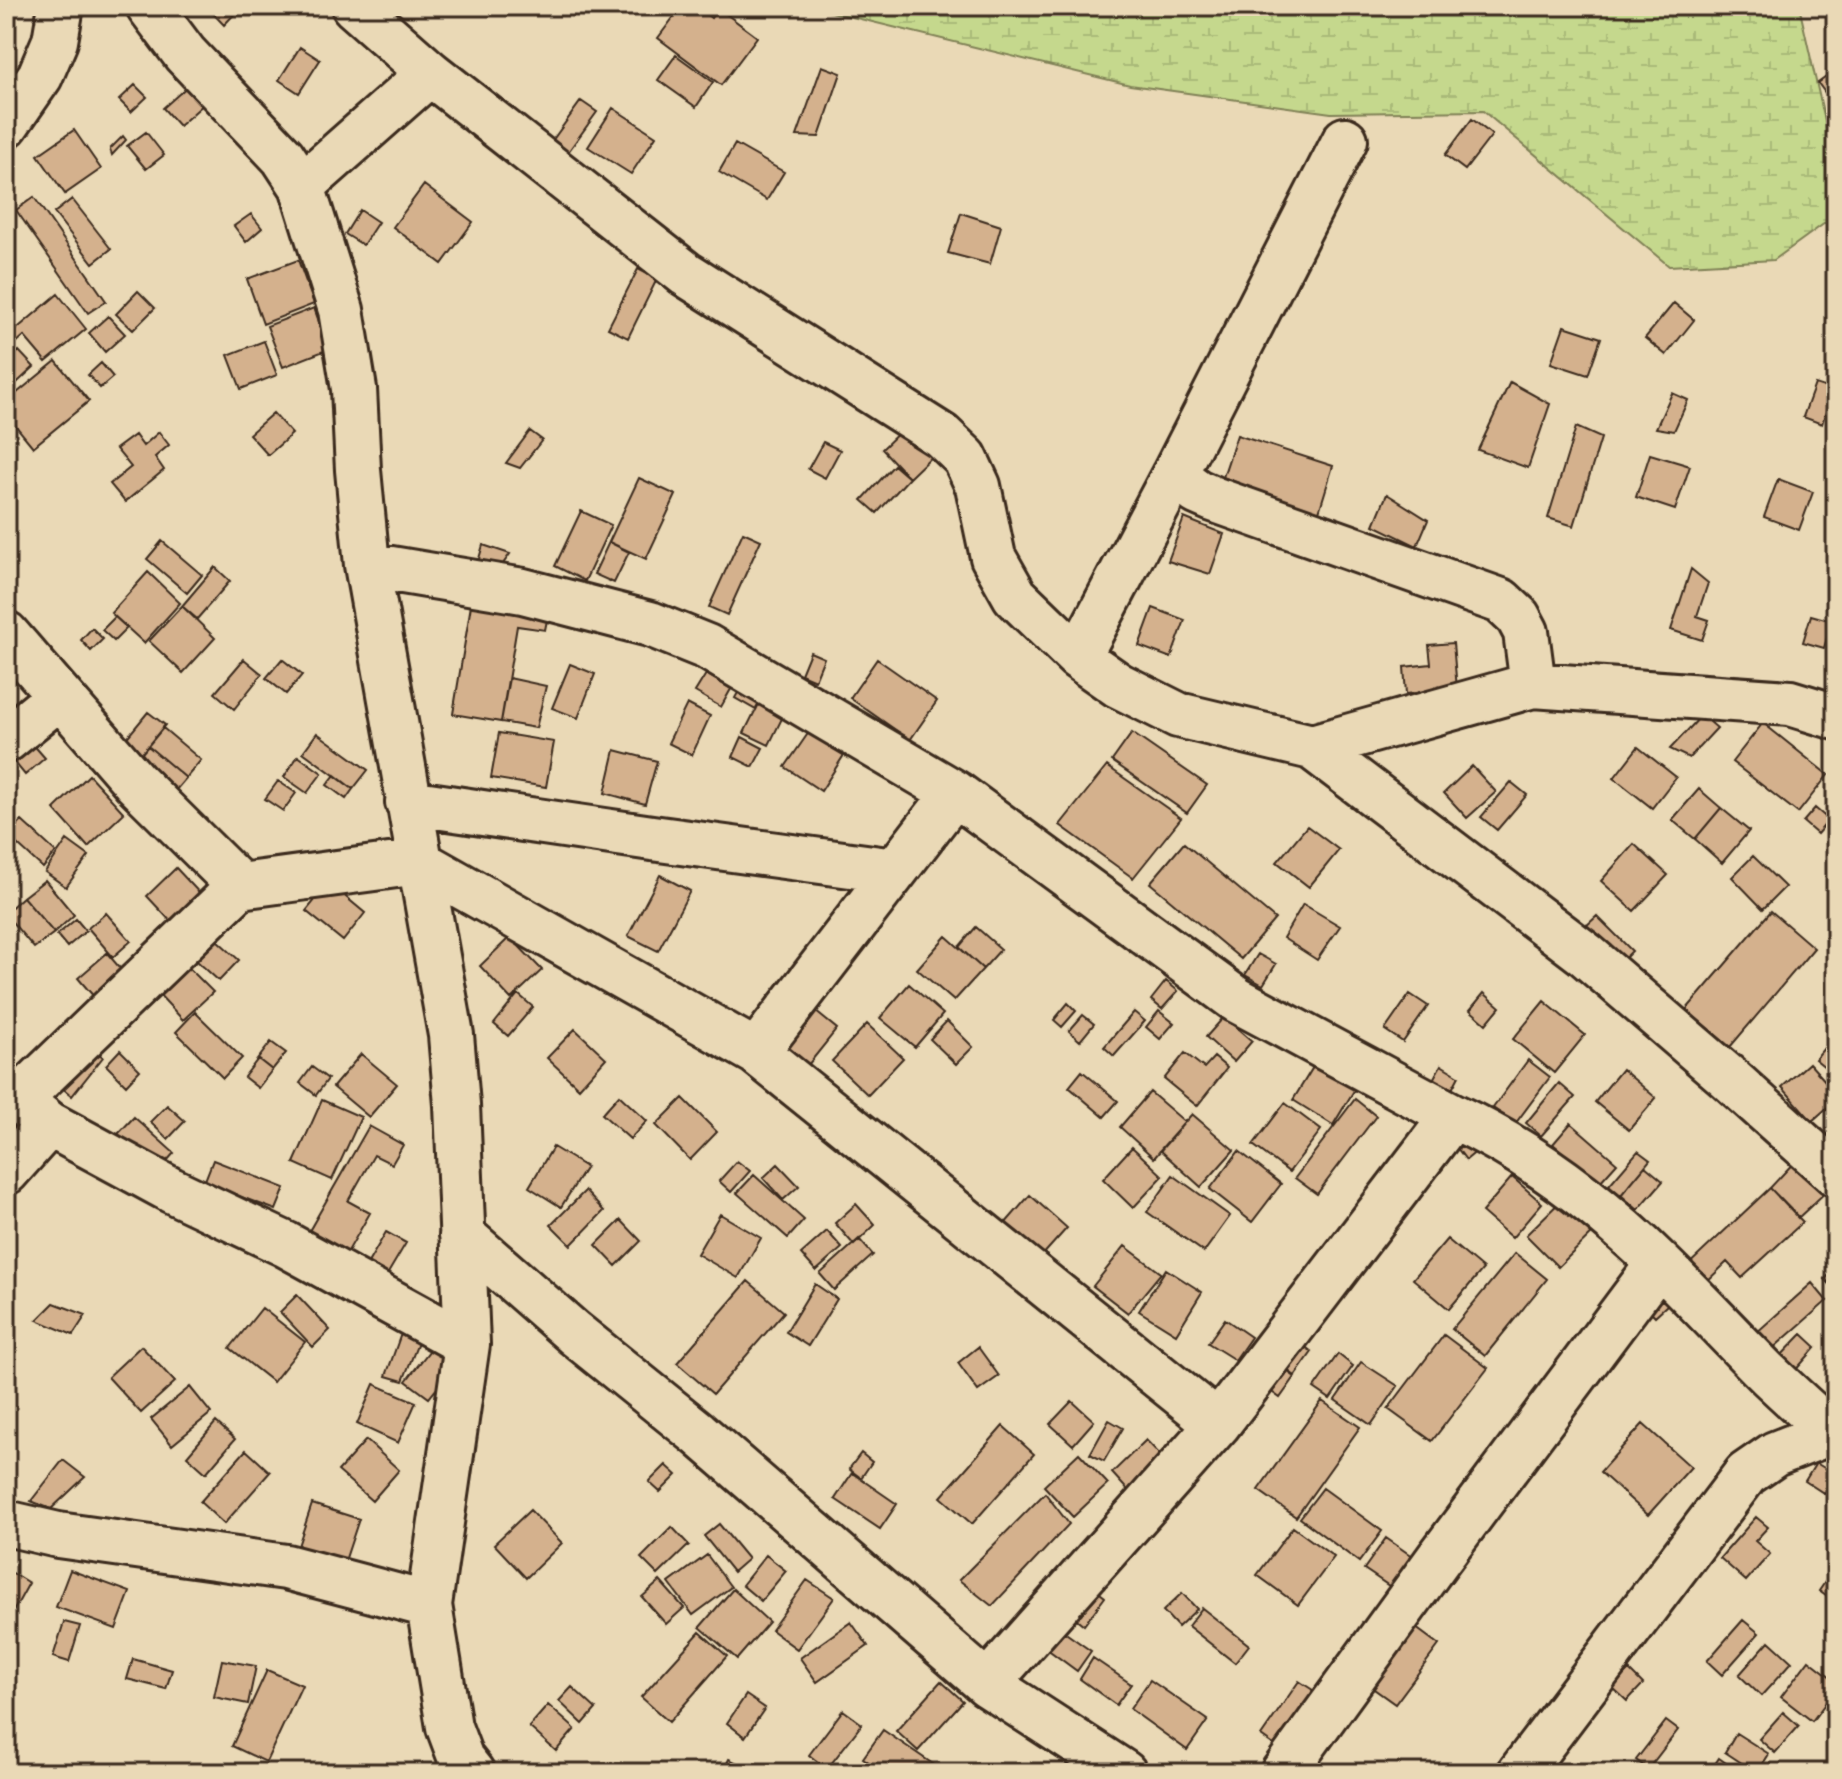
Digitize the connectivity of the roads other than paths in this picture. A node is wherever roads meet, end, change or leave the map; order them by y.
1 (61, 6) edge
2 (149, 6) edge
3 (354, 6) edge
4 (430, 73) junction
5 (6, 125) edge
6 (1345, 140) dead end
7 (302, 186) junction
8 (1174, 475) junction
9 (367, 565) junction
10 (6, 634) edge
11 (1078, 657) junction
12 (1533, 685) junction
13 (60, 696) junction
14 (1836, 717) edge
15 (6, 740) edge
16 (1312, 747) junction
17 (955, 793) junction
18 (408, 802) junction
19 (419, 862) junction
20 (895, 871) junction
21 (240, 886) junction
22 (756, 1052) junction
23 (25, 1104) edge
24 (1453, 1116) junction
25 (6, 1172) edge
26 (1836, 1174) edge
27 (462, 1235) junction
28 (1659, 1263) junction
29 (467, 1344) junction
30 (1218, 1424) junction
31 (1834, 1433) edge
32 (6, 1523) edge
33 (429, 1605) junction
34 (987, 1684) junction
35 (1064, 1758) edge
36 (460, 1768) edge
37 (1124, 1773) edge
38 (1283, 1773) edge
39 (1520, 1773) edge

1 - 5 street
2 - 7 street
3 - 4 street
4 - 7 street
4 - 11 street
6 - 8 street
7 - 9 street
8 - 11 street
8 - 12 street
9 - 17 street
9 - 18 street
10 - 13 street
11 - 16 street
12 - 14 street
12 - 16 street
13 - 15 street
13 - 21 street
16 - 26 street
17 - 20 street
17 - 24 street
18 - 19 street
18 - 20 street
19 - 21 street
19 - 22 street
19 - 27 street
20 - 22 street
21 - 23 street
22 - 30 street
23 - 25 street
23 - 29 street
24 - 28 street
24 - 30 street
27 - 29 street
27 - 34 street
28 - 31 street
28 - 38 street
29 - 33 street
30 - 34 street
31 - 39 street
32 - 33 street
33 - 36 street
34 - 35 street
35 - 37 street

